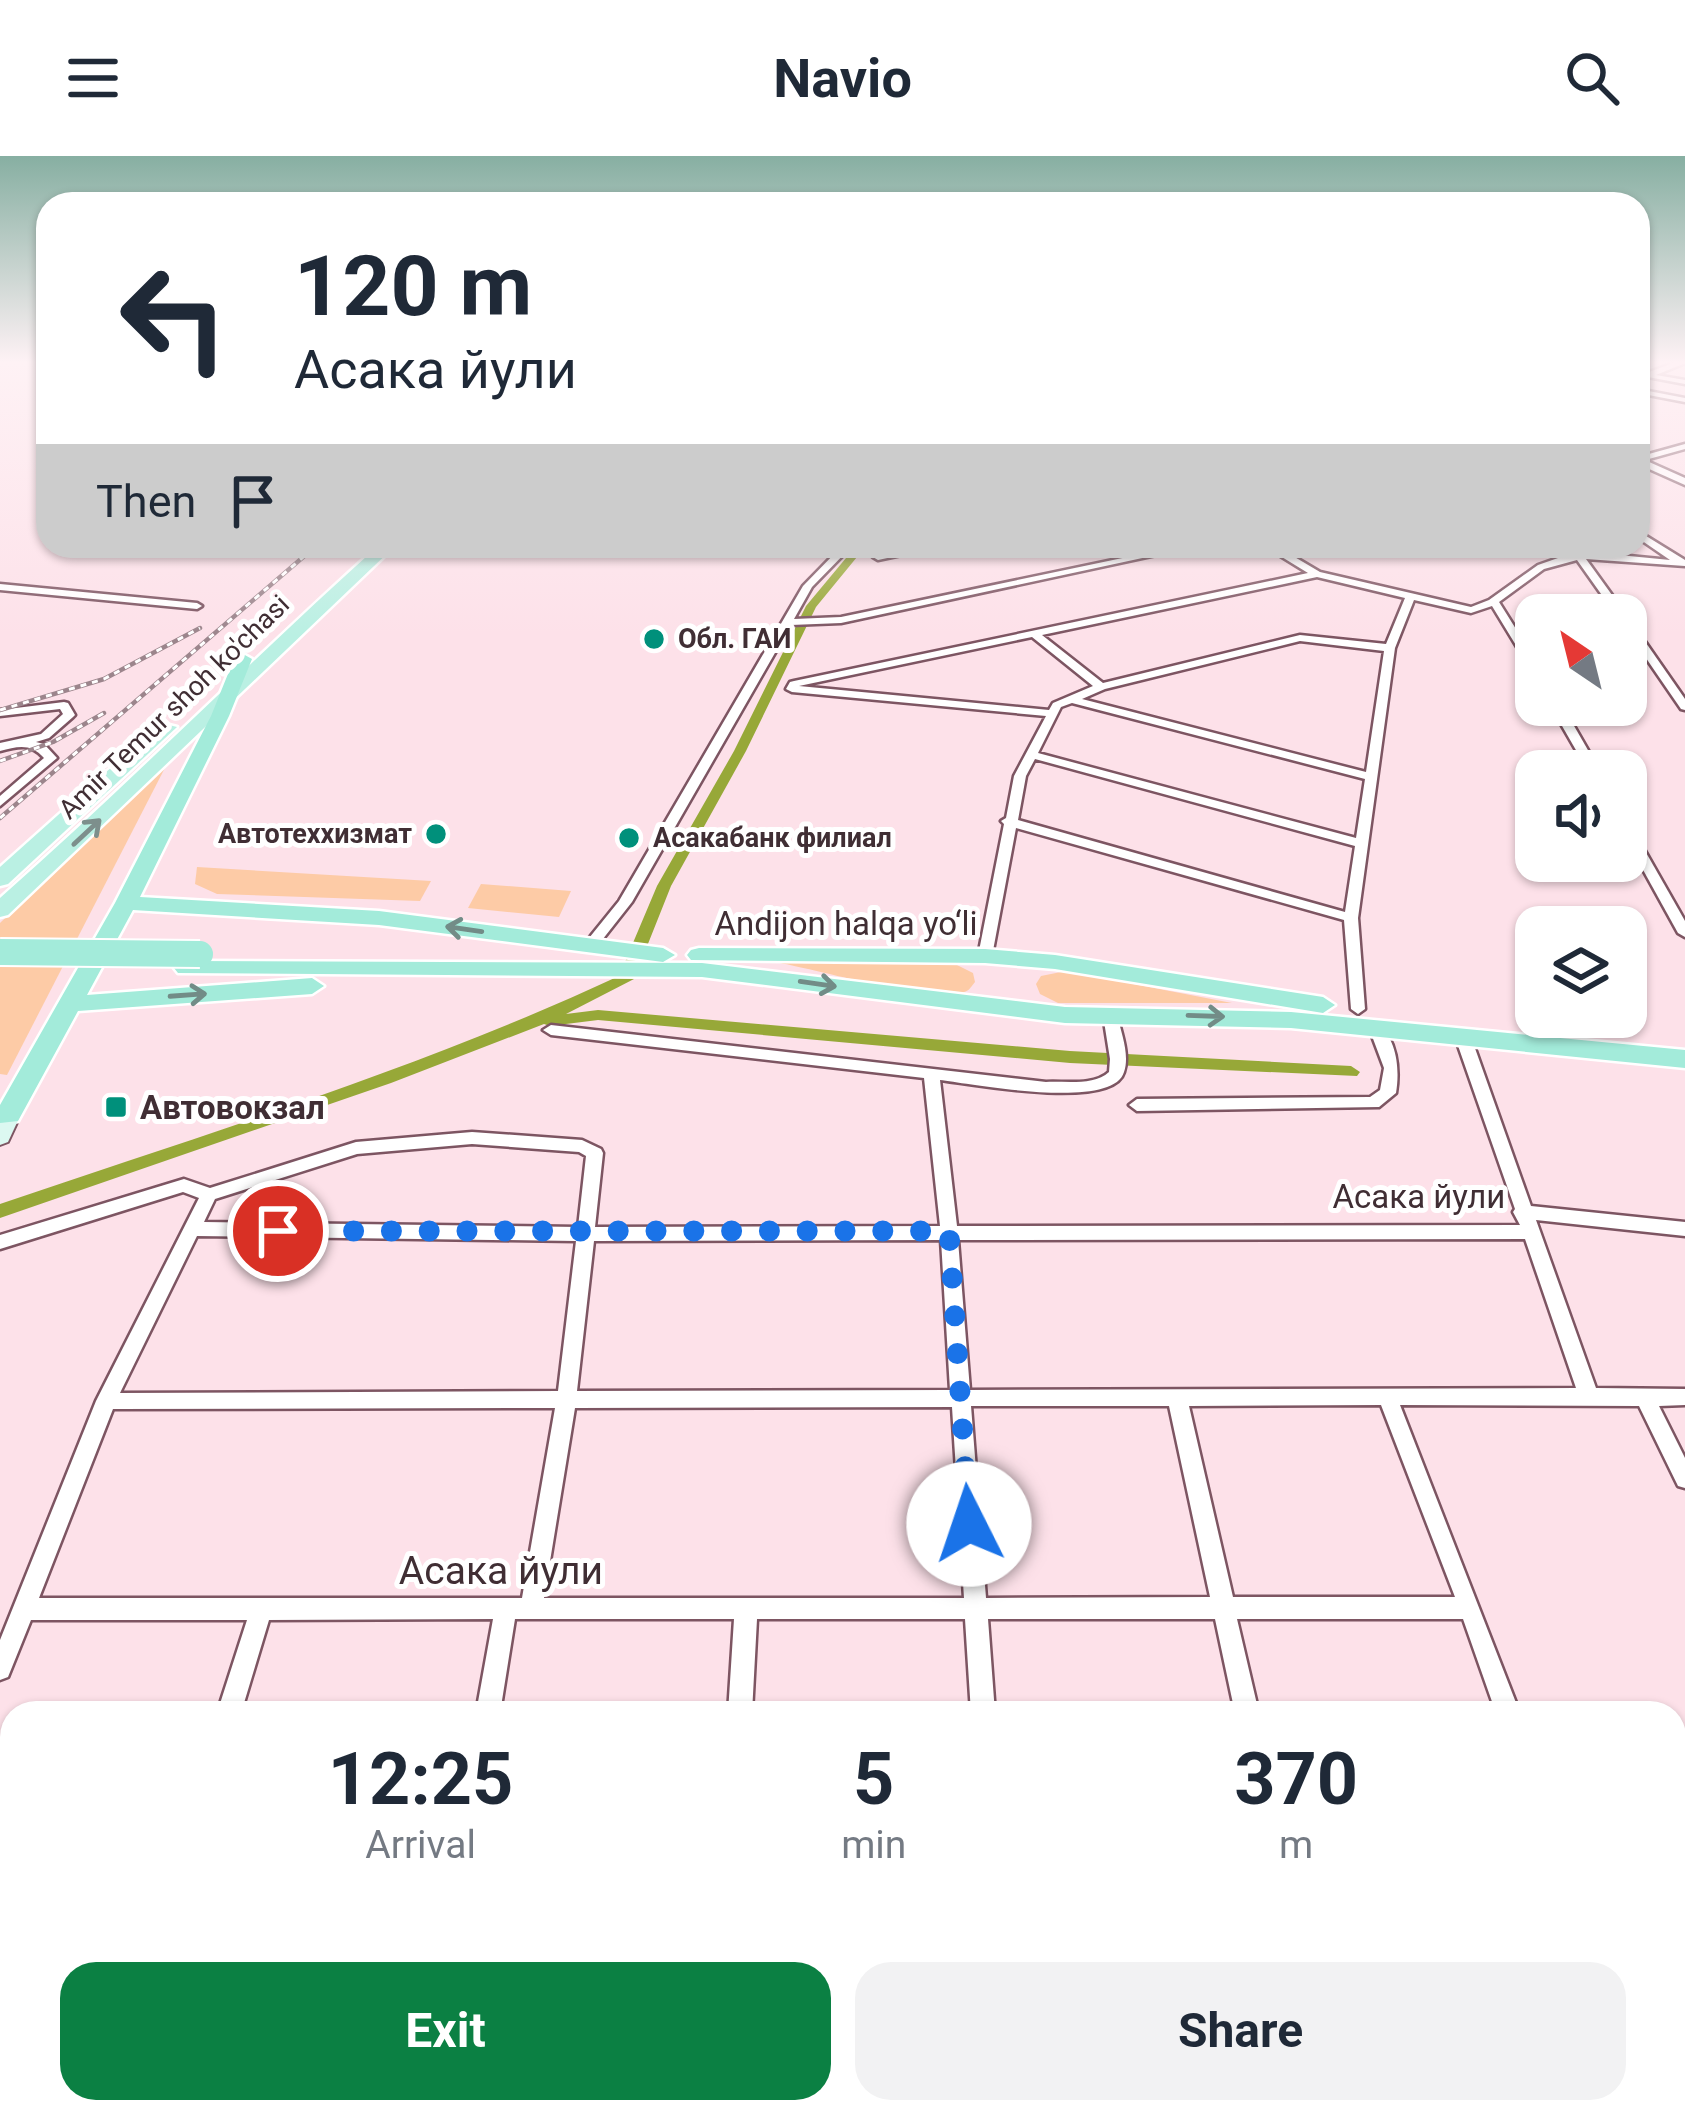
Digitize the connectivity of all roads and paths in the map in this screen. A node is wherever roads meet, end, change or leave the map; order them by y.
1 (1650, 466) edge
2 (1685, 482) edge
3 (1650, 542) edge
4 (353, 558) edge
5 (374, 558) edge
6 (835, 558) edge
7 (1133, 558) edge
8 (1290, 558) edge
9 (1567, 558) edge
10 (1582, 558) edge
11 (1621, 558) edge
12 (1684, 564) edge
13 (1317, 574) junction
14 (0, 587) edge
15 (1607, 594) edge
16 (1410, 597) junction
17 (1494, 602) junction
18 (197, 606) dead end
19 (790, 622) junction
20 (1037, 636) junction
21 (1515, 636) edge
22 (1390, 648) junction
23 (1647, 652) edge
24 (243, 659) junction
25 (232, 687) junction
26 (1101, 687) junction
27 (1070, 698) junction
28 (1685, 707) edge
29 (0, 713) edge
30 (1050, 713) junction
31 (25, 743) junction
32 (0, 747) edge
33 (1030, 754) junction
34 (1371, 777) junction
35 (0, 802) edge
36 (1007, 821) junction
37 (1362, 844) junction
38 (1647, 865) edge
39 (0, 879) edge
40 (125, 903) junction
41 (0, 910) edge
42 (1351, 918) junction
43 (1685, 933) edge
44 (590, 946) junction
45 (0, 952) edge
46 (663, 955) junction
47 (985, 956) junction
48 (193, 961) junction
49 (1055, 962) junction
50 (0, 966) edge
51 (451, 973) junction
52 (71, 1004) junction
53 (968, 1004) junction
54 (1046, 1012) junction
55 (1368, 1019) junction
56 (1112, 1026) junction
57 (551, 1030) dead end
58 (1463, 1037) junction
59 (1685, 1043) edge
60 (1685, 1059) edge
61 (932, 1076) junction
62 (1137, 1105) dead end
63 (6, 1109) edge
64 (209, 1195) junction
65 (1522, 1212) junction
66 (191, 1229) junction
67 (1685, 1229) edge
68 (949, 1231) junction
69 (1529, 1232) junction
70 (583, 1234) junction
71 (0, 1242) edge
72 (960, 1396) junction
73 (1177, 1396) junction
74 (1387, 1396) junction
75 (1589, 1396) junction
76 (567, 1397) junction
77 (1685, 1397) edge
78 (1645, 1398) junction
79 (106, 1401) junction
80 (1685, 1479) edge
81 (975, 1608) junction
82 (1224, 1608) junction
83 (1470, 1608) junction
84 (27, 1609) junction
85 (261, 1609) junction
86 (519, 1609) junction
87 (746, 1609) junction
88 (0, 1669) edge
89 (233, 1701) edge
90 (492, 1701) edge
91 (741, 1701) edge
92 (981, 1701) edge
93 (1244, 1701) edge
94 (1504, 1701) edge

1 - 2 street
3 - 12 street
4 - 24 main road, Amir Temur shoh ko'chasi
5 - 25 main road, Amir Temur shoh ko'chasi
6 - 19 street
7 - 19 street
8 - 13 street
9 - 17 street
10 - 15 street
11 - 12 street
13 - 16 street
13 - 20 street
14 - 18 street
16 - 17 street
16 - 22 street
17 - 21 street
19 - 44 street
20 - 26 street
20 - 30 street
22 - 26 street
22 - 34 street
23 - 28 street
24 - 25 highway
24 - 39 main road, Amir Temur shoh ko'chasi
25 - 40 highway
41 -> 25 main road, Amir Temur shoh ko'chasi
26 - 27 street
27 - 30 street
27 - 34 street
29 - 31 street
30 - 33 street
31 - 32 street
31 - 35 street
33 - 36 street
33 - 37 street
34 - 37 street
36 - 42 street
36 - 47 street
37 - 42 street
38 - 43 street
44 -> 40 highway
40 - 52 highway
42 - 55 street
44 - 46 highway
45 - 48 highway, Andijon halqa yo‘li, bridge
46 - 47 highway, Andijon halqa yo‘li
46 - 48 highway, Andijon halqa yo‘li
47 - 49 highway, Andijon halqa yo‘li
47 - 53 highway
48 - 50 highway, Andijon halqa yo‘li
48 - 51 highway, Andijon halqa yo‘li
49 - 54 highway
49 - 55 highway, Andijon halqa yo‘li
52 -> 51 highway
51 -> 53 highway, Andijon halqa yo‘li
52 - 63 highway
53 - 54 highway, Andijon halqa yo‘li
54 - 56 highway, Andijon halqa yo‘li
56 -> 55 highway, Andijon halqa yo‘li
55 - 58 highway, Andijon halqa yo‘li
55 - 59 highway, Andijon halqa yo‘li
55 - 62 street
56 - 61 street
57 - 61 street
58 - 60 highway, Andijon halqa yo‘li
58 - 65 street, Асака йули
61 - 68 street
64 - 66 street
64 - 70 street
64 - 71 street
65 - 67 street
65 - 69 street, Асака йули
66 - 70 street, Асака йули
66 - 79 street
68 - 69 street, Асака йули
68 - 70 street, Асака йули
68 - 72 street
69 - 75 street, Асака йули
70 - 76 street
72 - 73 street
72 - 76 street
72 - 81 street
73 - 74 street
73 - 82 street
74 - 75 street
74 - 83 street
75 - 78 street
76 - 79 street
76 - 86 street
77 - 78 street
78 - 80 street
79 - 84 street
81 - 82 street, Асака йули
81 - 87 street, Асака йули
81 - 92 street
82 - 83 street, Асака йули
82 - 93 street
83 - 94 street
84 - 85 street, Асака йули
84 - 88 street
85 - 86 street, Асака йули
85 - 89 street
86 - 87 street, Асака йули
86 - 90 street
87 - 91 street

